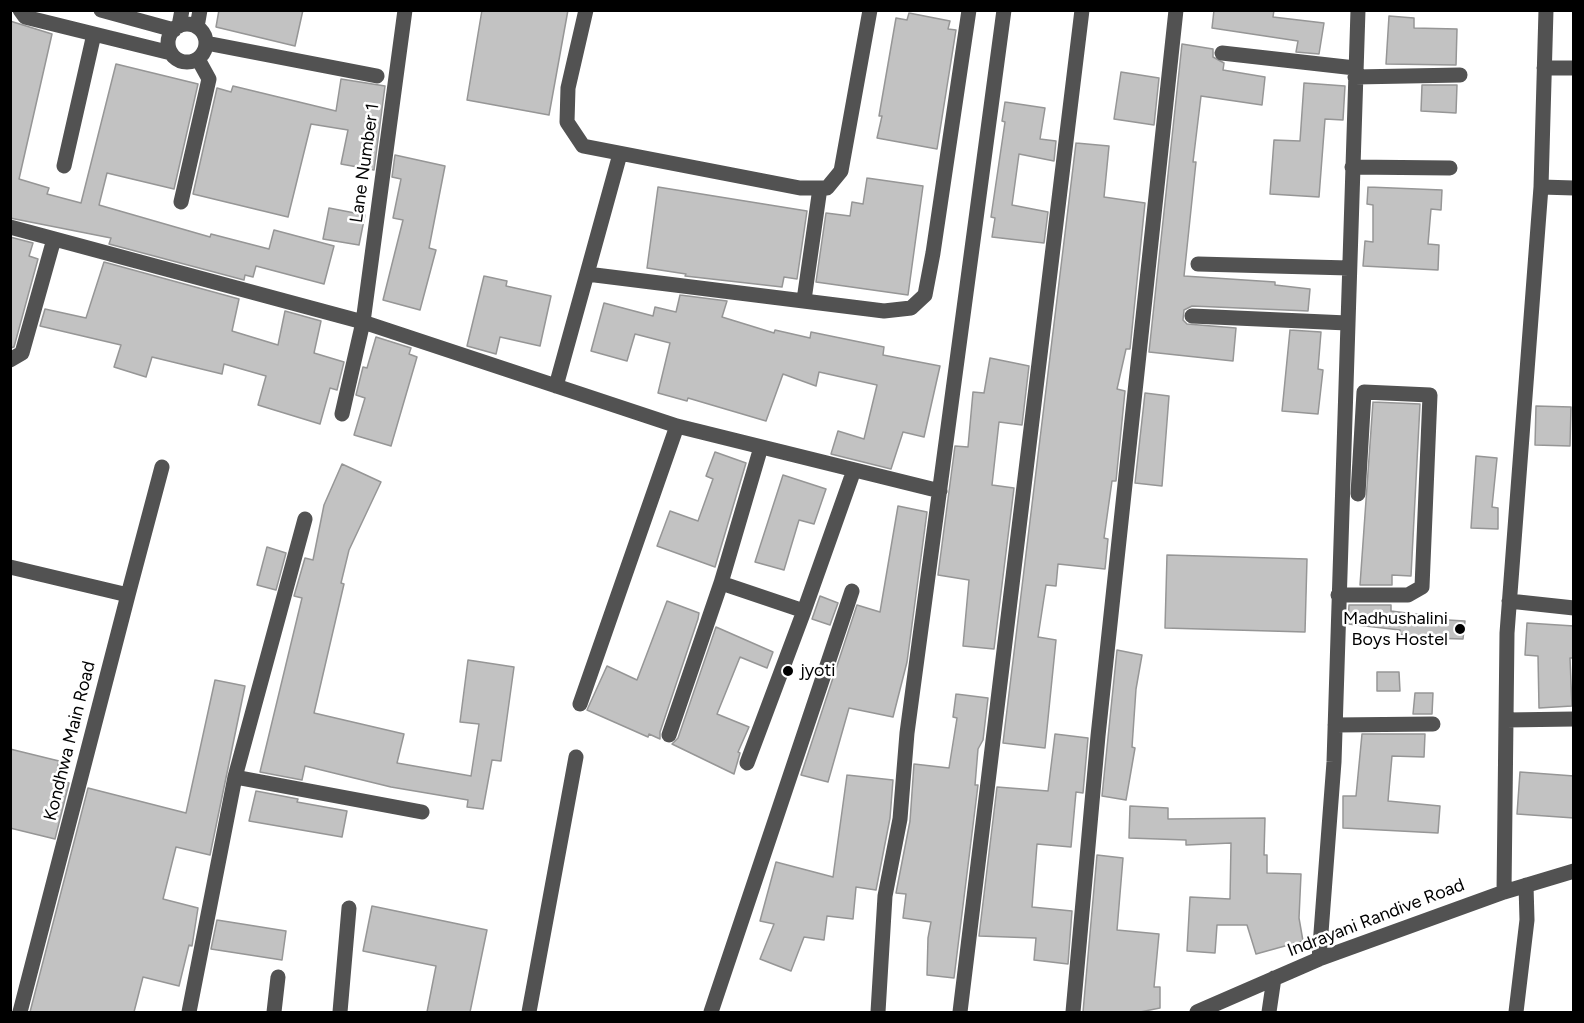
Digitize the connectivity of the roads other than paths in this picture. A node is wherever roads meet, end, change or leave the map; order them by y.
1 (20, 10) edge
2 (101, 10) edge
3 (182, 10) edge
4 (200, 10) edge
5 (405, 10) edge
6 (586, 10) edge
7 (870, 10) edge
8 (969, 10) edge
9 (1004, 10) edge
10 (1082, 10) edge
11 (1176, 10) edge
12 (1358, 10) edge
13 (1546, 10) edge
14 (197, 27) junction
15 (176, 28) junction
16 (94, 34) junction
17 (206, 43) junction
18 (171, 53) junction
19 (1222, 53) dead end
20 (198, 59) junction
21 (1544, 68) junction
22 (1574, 68) edge
23 (1355, 73) junction
24 (1460, 75) dead end
25 (377, 76) dead end
26 (620, 154) junction
27 (63, 166) dead end
28 (1352, 167) junction
29 (1450, 168) dead end
30 (1541, 187) junction
31 (820, 188) junction
32 (1574, 188) edge
33 (181, 202) dead end
34 (10, 227) edge
35 (54, 239) junction
36 (1198, 264) dead end
37 (1349, 268) junction
38 (587, 274) junction
39 (804, 300) junction
40 (1192, 316) dead end
41 (363, 322) junction
42 (1347, 323) junction
43 (10, 360) edge
44 (556, 386) junction
45 (342, 414) dead end
46 (677, 426) junction
47 (761, 447) junction
48 (162, 467) dead end
49 (854, 470) junction
50 (940, 491) junction
51 (1358, 494) dead end
52 (305, 519) dead end
53 (10, 567) edge
54 (721, 583) junction
55 (852, 591) dead end
56 (128, 595) junction
57 (1338, 595) junction
58 (1509, 601) junction
59 (1574, 608) edge
60 (804, 611) junction
61 (580, 704) dead end
62 (1574, 719) edge
63 (1506, 720) junction
64 (1335, 724) junction
65 (1433, 724) dead end
66 (669, 735) dead end
67 (576, 757) dead end
68 (747, 763) dead end
69 (235, 777) junction
70 (422, 812) dead end
71 (1574, 871) edge
72 (1526, 885) junction
73 (1504, 892) junction
74 (349, 908) dead end
75 (1319, 959) junction
76 (278, 977) dead end
77 (1275, 978) junction
78 (20, 1012) edge
79 (189, 1012) edge
80 (274, 1012) edge
81 (340, 1012) edge
82 (529, 1012) edge
83 (711, 1012) edge
84 (878, 1012) edge
85 (960, 1012) edge
86 (1073, 1012) edge
87 (1197, 1012) edge
88 (1269, 1012) edge
89 (1516, 1012) edge

1 - 16 street
2 - 15 street
3 - 15 street
4 - 14 street
5 - 41 street, Lane Number 1
6 - 26 street
7 - 31 street
8 - 39 street
9 - 50 street
10 - 85 street
11 - 86 street
12 - 23 street
13 - 21 street
14 - 15 street
14 - 17 street
15 - 18 street
16 - 18 street
16 - 27 street
17 - 20 street
17 - 25 street
18 - 20 street
19 - 23 street
20 - 33 street
21 - 22 street
21 - 30 street
23 - 24 street
23 - 28 street
26 - 31 street
26 - 38 street
28 - 29 street
28 - 37 street
30 - 32 street
30 - 58 street
31 - 39 street
34 - 35 street
35 - 41 street
35 - 43 street
36 - 37 street
37 - 42 street
38 - 39 street
38 - 44 street
40 - 42 street
41 - 44 street
41 - 45 street, Lane Number 1
42 - 57 street
44 - 46 street
46 - 47 street
46 - 61 street
47 - 49 street
47 - 54 street
48 - 56 street, Kondhwa Main Road
49 - 50 street
49 - 60 street
50 - 84 street
51 - 57 street
52 - 69 street
53 - 56 street
54 - 60 street
54 - 66 street
55 - 83 street
56 - 78 street, Kondhwa Main Road
57 - 64 street
58 - 59 street
58 - 63 street
60 - 68 street
62 - 63 street
63 - 73 street
64 - 65 street
64 - 75 street
67 - 82 street
69 - 70 street
69 - 79 street
71 - 72 street, Indrayani Randive Road
72 - 73 street, Indrayani Randive Road
72 - 89 street
73 - 75 street, Indrayani Randive Road
74 - 81 street
75 - 77 street, Indrayani Randive Road
76 - 80 street
77 - 87 street, Indrayani Randive Road
77 - 88 street

